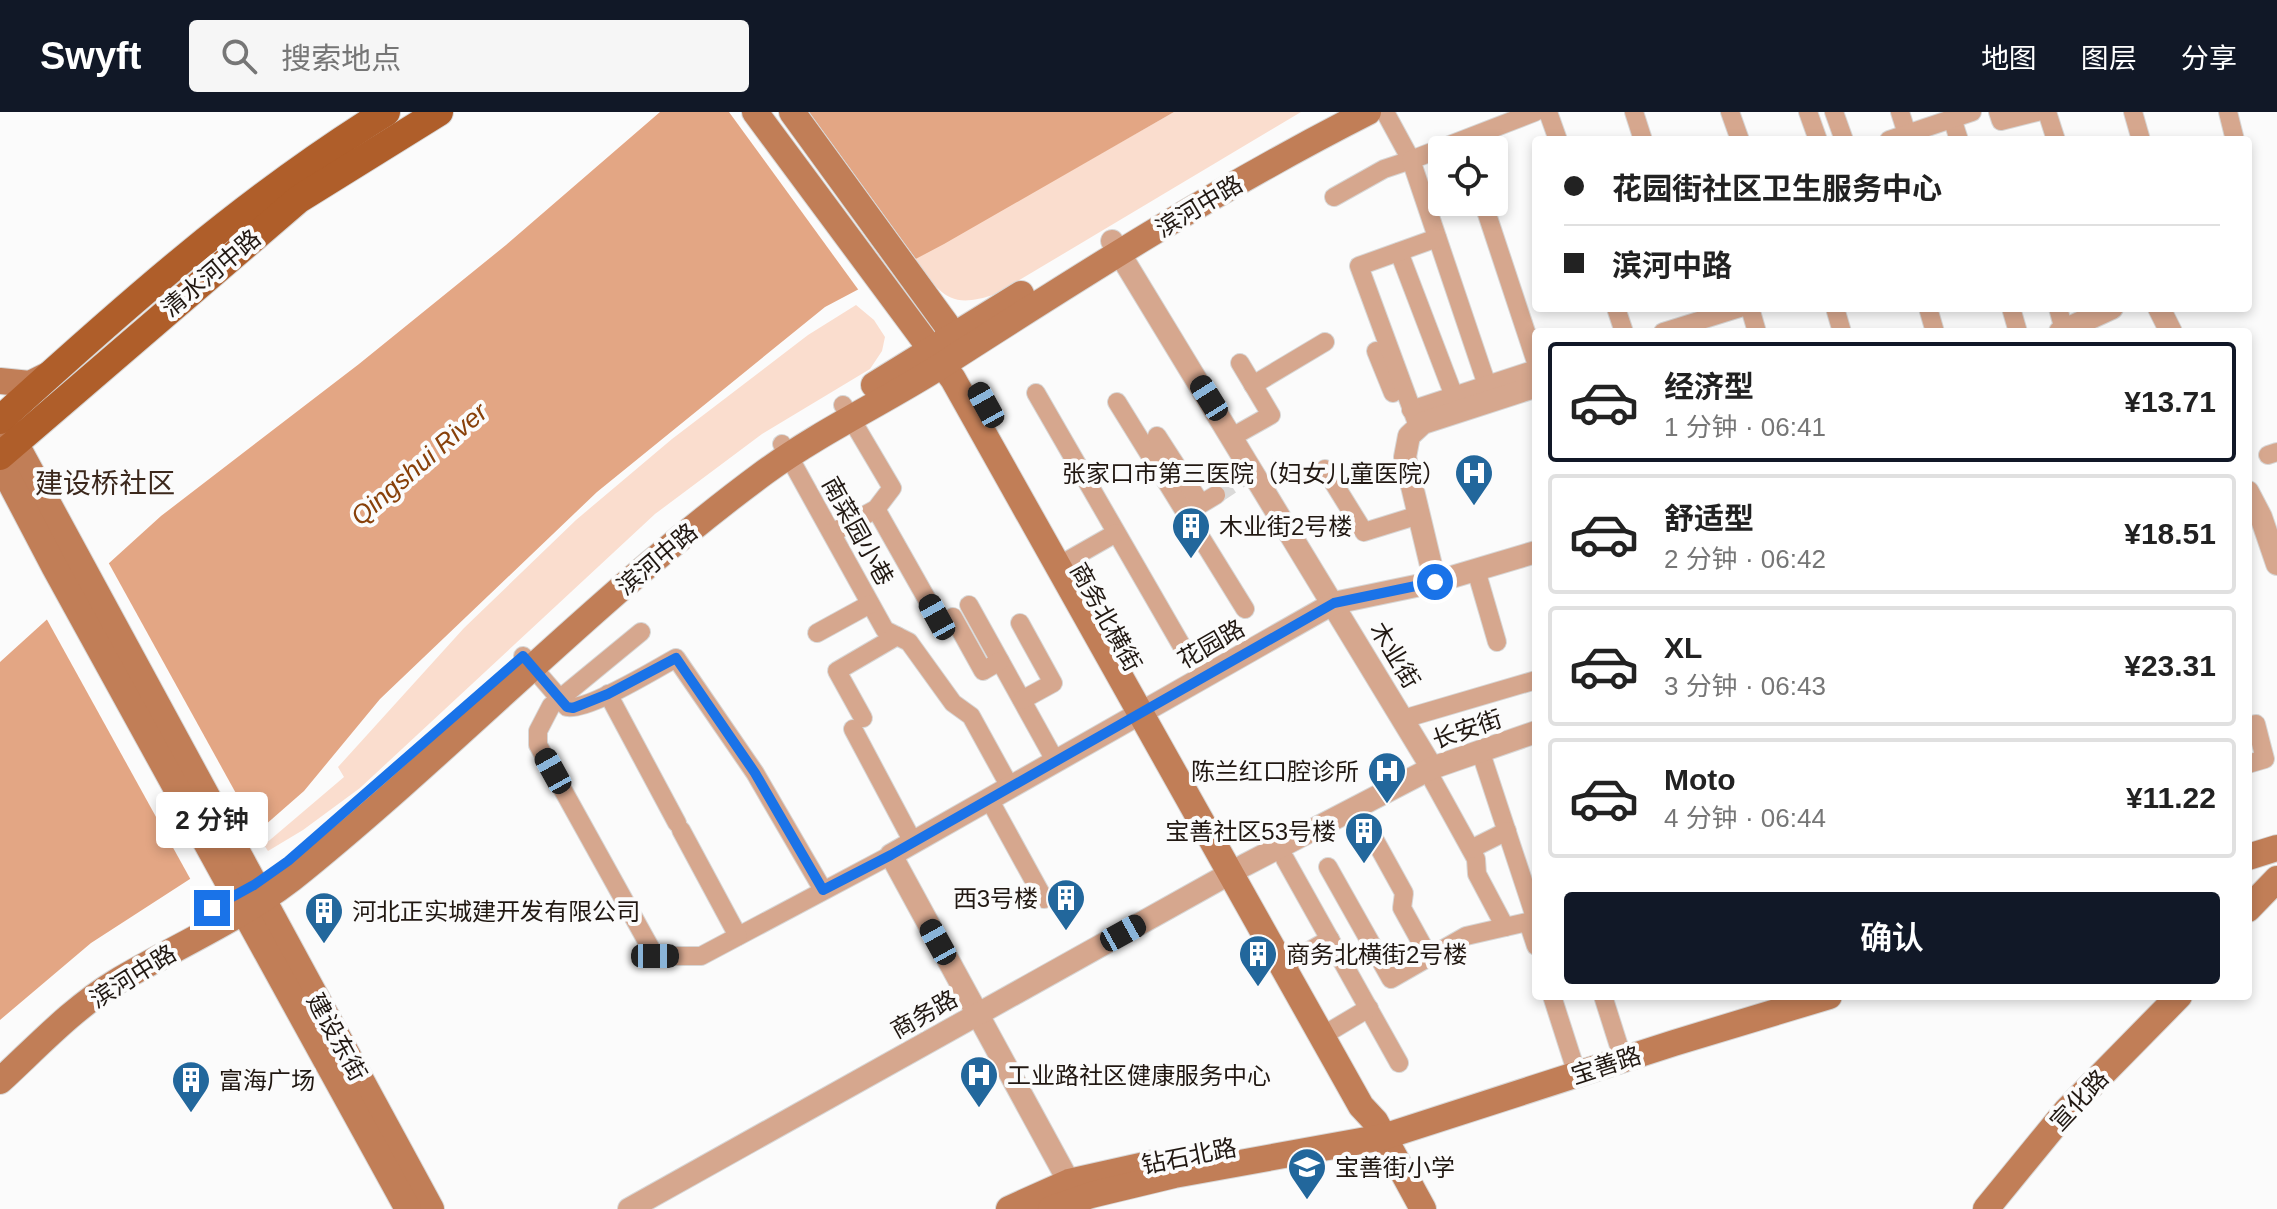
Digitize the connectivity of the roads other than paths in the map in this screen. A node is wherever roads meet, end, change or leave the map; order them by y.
1 (386, 112) edge
2 (439, 112) edge
3 (755, 112) edge
4 (792, 112) edge
5 (1331, 112) edge
6 (1368, 112) edge
7 (1385, 112) edge
8 (1535, 112) edge
9 (1548, 112) edge
10 (1634, 112) edge
11 (1730, 112) edge
12 (1808, 112) edge
13 (1834, 112) edge
14 (1900, 112) edge
15 (1972, 112) edge
16 (2037, 112) edge
17 (2047, 112) edge
18 (2133, 112) edge
19 (2228, 112) edge
20 (2000, 117) edge
21 (1952, 118) junction
22 (1907, 134) junction
23 (1483, 136) edge
24 (1557, 136) edge
25 (1642, 136) edge
26 (1739, 136) edge
27 (1817, 136) edge
28 (1843, 136) edge
29 (1901, 136) edge
30 (1958, 136) edge
31 (2055, 136) edge
32 (2140, 136) edge
33 (2234, 136) edge
34 (1428, 155) edge
35 (1411, 160) junction
36 (1334, 197) dead end
37 (1488, 216) edge
38 (1437, 238) junction
39 (1116, 247) junction
40 (1399, 252) junction
41 (1728, 312) edge
42 (2102, 312) edge
43 (1680, 328) edge
44 (2068, 328) edge
45 (1325, 342) dead end
46 (1532, 350) edge
47 (946, 351) junction
48 (1376, 351) dead end
49 (1240, 363) dead end
50 (52, 373) junction
51 (1532, 379) edge
52 (0, 381) edge
53 (1253, 385) junction
54 (1487, 385) junction
55 (1036, 393) dead end
56 (1454, 396) junction
57 (1117, 402) dead end
58 (847, 412) junction
59 (46, 414) junction
60 (1413, 424) junction
61 (3, 436) edge
62 (1157, 436) dead end
63 (1232, 437) junction
64 (786, 450) junction
65 (1325, 469) dead end
66 (0, 483) edge
67 (32, 499) junction
68 (1201, 504) junction
69 (2252, 505) edge
70 (876, 509) junction
71 (1419, 515) junction
72 (813, 520) dead end
73 (832, 533) junction
74 (1116, 533) junction
75 (1532, 553) edge
76 (1065, 562) junction
77 (2277, 564) edge
78 (1476, 570) junction
79 (1435, 582) junction
80 (858, 583) junction
81 (1334, 603) junction
82 (870, 604) junction
83 (969, 605) dead end
84 (1245, 609) dead end
85 (1020, 623) dead end
86 (641, 632) dead end
87 (817, 633) dead end
88 (897, 636) junction
89 (1497, 642) dead end
90 (1183, 648) dead end
91 (1000, 661) junction
92 (529, 662) junction
93 (1532, 681) edge
94 (608, 694) junction
95 (558, 698) junction
96 (1022, 700) junction
97 (1148, 710) junction
98 (1403, 719) junction
99 (2252, 725) edge
100 (1532, 733) edge
101 (1480, 750) junction
102 (1056, 762) junction
103 (2252, 763) edge
104 (1433, 774) junction
105 (1010, 787) junction
106 (989, 799) junction
107 (1507, 831) junction
108 (1372, 835) dead end
109 (913, 842) junction
110 (2277, 848) edge
111 (1471, 849) junction
112 (2252, 856) edge
113 (1285, 859) dead end
114 (2277, 862) edge
115 (1328, 867) dead end
116 (894, 869) junction
117 (1238, 869) junction
118 (2252, 870) edge
119 (2277, 879) edge
120 (244, 888) junction
121 (823, 890) junction
122 (2277, 895) edge
123 (1044, 899) dead end
124 (2252, 905) edge
125 (1354, 913) junction
126 (1532, 918) edge
127 (1532, 921) edge
128 (2252, 921) edge
129 (1505, 927) junction
130 (1327, 934) junction
131 (738, 936) junction
132 (1429, 957) junction
133 (1290, 962) junction
134 (1553, 1000) edge
135 (1604, 1000) edge
136 (1772, 1000) edge
137 (1814, 1000) edge
138 (2158, 1000) edge
139 (2175, 1000) edge
140 (1369, 1008) junction
141 (978, 1014) junction
142 (1329, 1032) junction
143 (1621, 1053) junction
144 (0, 1060) edge
145 (1399, 1063) dead end
146 (1575, 1067) junction
147 (0, 1081) edge
148 (1379, 1129) junction
149 (1069, 1182) junction
150 (408, 1209) edge
151 (431, 1209) edge
152 (629, 1209) edge
153 (1009, 1209) edge
154 (1051, 1209) edge
155 (1423, 1209) edge
156 (1971, 1209) edge
157 (1986, 1209) edge

1 - 50 main road, 清水河中路
2 - 59 main road, 清水河中路
3 - 47 main road, 商务北横街
4 - 47 main road, 商务北横街
5 - 39 main road, 滨河中路
6 - 39 main road, 滨河中路
7 - 35 street
8 - 23 street
9 - 24 street
10 - 25 street
11 - 26 street
12 - 27 street
13 - 28 street
14 - 22 street
15 - 21 street
16 - 20 street
17 - 31 street
18 - 32 street
19 - 33 street
21 - 22 street
21 - 30 street
22 - 29 street
34 - 35 street
35 - 36 street
35 - 38 street
37 - 46 street
38 - 40 street
38 - 54 street
39 - 47 main road, 滨河中路
39 - 63 street, 木业街
40 - 56 street
40 - 60 street
41 - 43 street
42 - 44 street
45 - 53 street
47 - 58 main road, 滨河中路
47 - 76 main road, 商务北横街
48 - 60 street
49 - 53 street
50 - 52 main road
50 - 61 main road, 清水河中路
51 - 54 street
51 - 60 street
53 - 63 street
54 - 56 street
55 - 74 street
56 - 60 street
57 - 68 street
58 - 64 main road, 滨河中路
58 - 70 street
59 - 61 main road, 清水河中路
59 - 67 main road
60 - 71 street
61 - 67 main road
62 - 68 street
63 - 81 street, 木业街
64 - 73 street, 南菜园小巷
64 - 92 main road, 滨河中路
65 - 71 street
66 - 67 main road
67 - 120 main road
68 - 84 street
69 - 77 street
70 - 73 street
70 - 91 street
71 - 79 street
72 - 80 street
73 - 80 street, 南菜园小巷
74 - 76 street
74 - 90 street
75 - 78 street, 花园路
76 - 97 main road, 商务北横街
78 - 79 street, 花园路
78 - 89 street
79 - 81 street, 花园路
80 - 82 street, 南菜园小巷
81 - 97 street, 花园路
81 - 98 street, 木业街
82 - 87 street
82 - 88 street, 南菜园小巷
83 - 91 street
85 - 96 street
86 - 95 street
88 - 105 street, 南菜园小巷
88 - 109 street
91 - 96 street
92 - 95 street
92 - 120 main road, 滨河中路
93 - 98 street
94 - 95 street
94 - 121 street
94 - 131 street
95 - 131 street
96 - 102 street
97 - 102 street, 花园路
97 - 117 main road, 商务北横街
98 - 104 street, 木业街
99 - 103 street
100 - 101 street, 长安街
101 - 104 street, 长安街
101 - 107 street
102 - 105 street, 花园路
104 - 111 street
104 - 117 street, 长安街
105 - 106 street, 花园路
106 - 109 street, 花园路
106 - 123 street
107 - 111 street
107 - 126 street
108 - 132 street
109 - 116 street, 花园路
110 - 112 main road
111 - 129 street
113 - 130 street
114 - 118 main road
115 - 125 street
116 - 121 street
116 - 141 street
117 - 133 main road, 商务北横街
117 - 141 street, 商务路
119 - 124 main road
120 - 144 main road, 滨河中路
120 - 147 main road, 滨河中路
120 - 150 main road, 建设东街
120 - 151 main road, 建设东街
121 - 131 street
122 - 128 main road
125 - 130 street
125 - 132 street
127 - 129 street
129 - 132 street
130 - 133 street
130 - 140 street
133 - 142 main road, 商务北横街
134 - 146 street
135 - 143 street
136 - 143 main road, 宝善路
137 - 143 main road, 宝善路
138 - 156 main road, 宣化路
139 - 157 main road, 宣化路
140 - 142 street
140 - 145 street
141 - 149 street
141 - 152 street, 商务路
142 - 148 main road, 商务北横街
143 - 146 main road, 宝善路
146 - 148 main road, 宝善路
148 - 149 main road, 钻石北路
148 - 154 main road, 钻石北路
148 - 155 main road, 商务北横街
149 - 153 main road, 钻石北路

